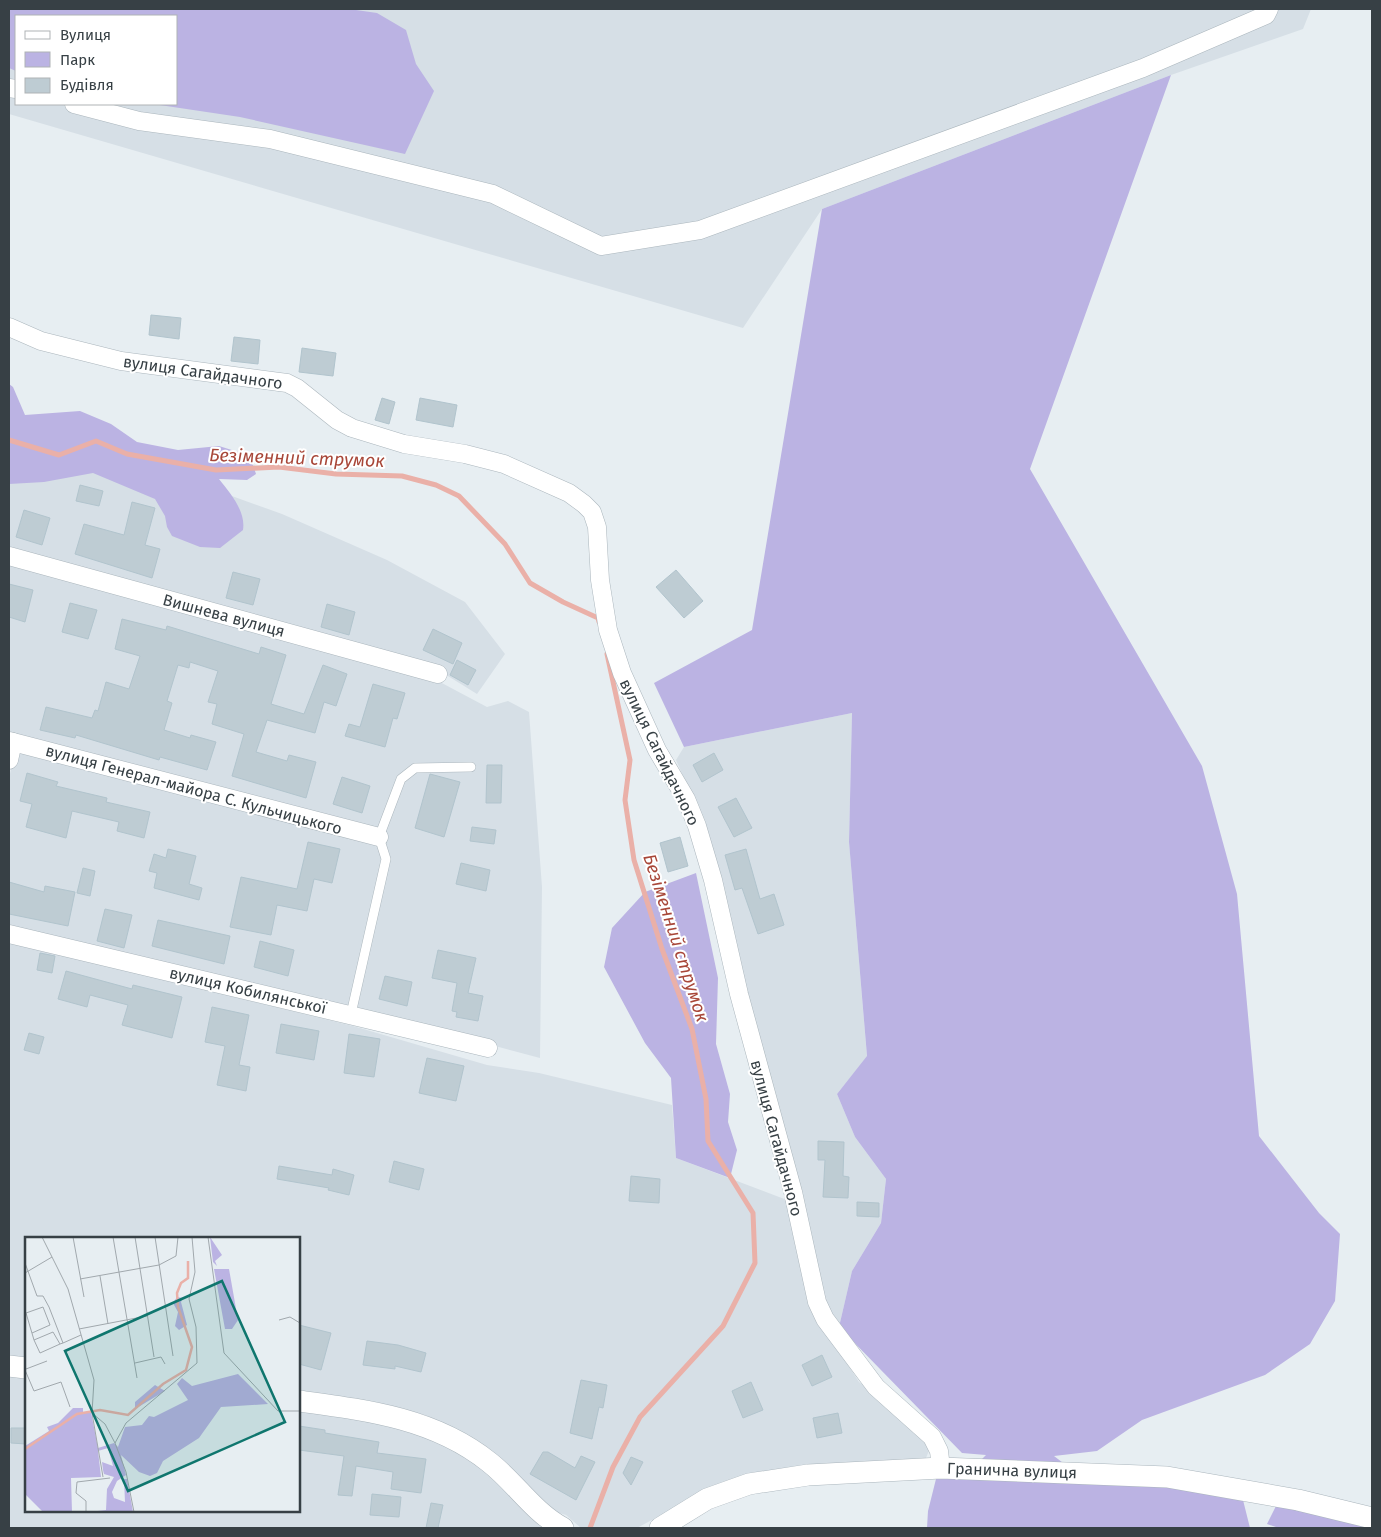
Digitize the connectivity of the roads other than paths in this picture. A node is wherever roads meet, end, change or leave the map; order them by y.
1 (1269, 9) edge
2 (78, 105) edge
3 (9, 326) edge
4 (9, 556) edge
5 (438, 674) dead end
6 (11, 741) edge
7 (9, 760) edge
8 (471, 767) dead end
9 (379, 837) junction
10 (9, 934) edge
11 (351, 1014) junction
12 (488, 1048) dead end
13 (9, 1366) edge
14 (25, 1368) edge
15 (300, 1401) edge
16 (942, 1468) junction
17 (1372, 1518) edge
18 (563, 1528) edge
19 (660, 1528) edge

1 - 2 street
3 - 16 street, вулиця Сагайдачного
4 - 5 street, Вишнева вулиця
6 - 7 street
6 - 9 street, вулиця Генерал-майора С. Кульчицького
8 - 9 lane
9 - 11 lane
10 - 11 street, вулиця Кобилянської
11 - 12 street, вулиця Кобилянської
13 - 14 street
15 - 18 street
16 - 17 street, Гранична вулиця
16 - 19 street, Гранична вулиця

